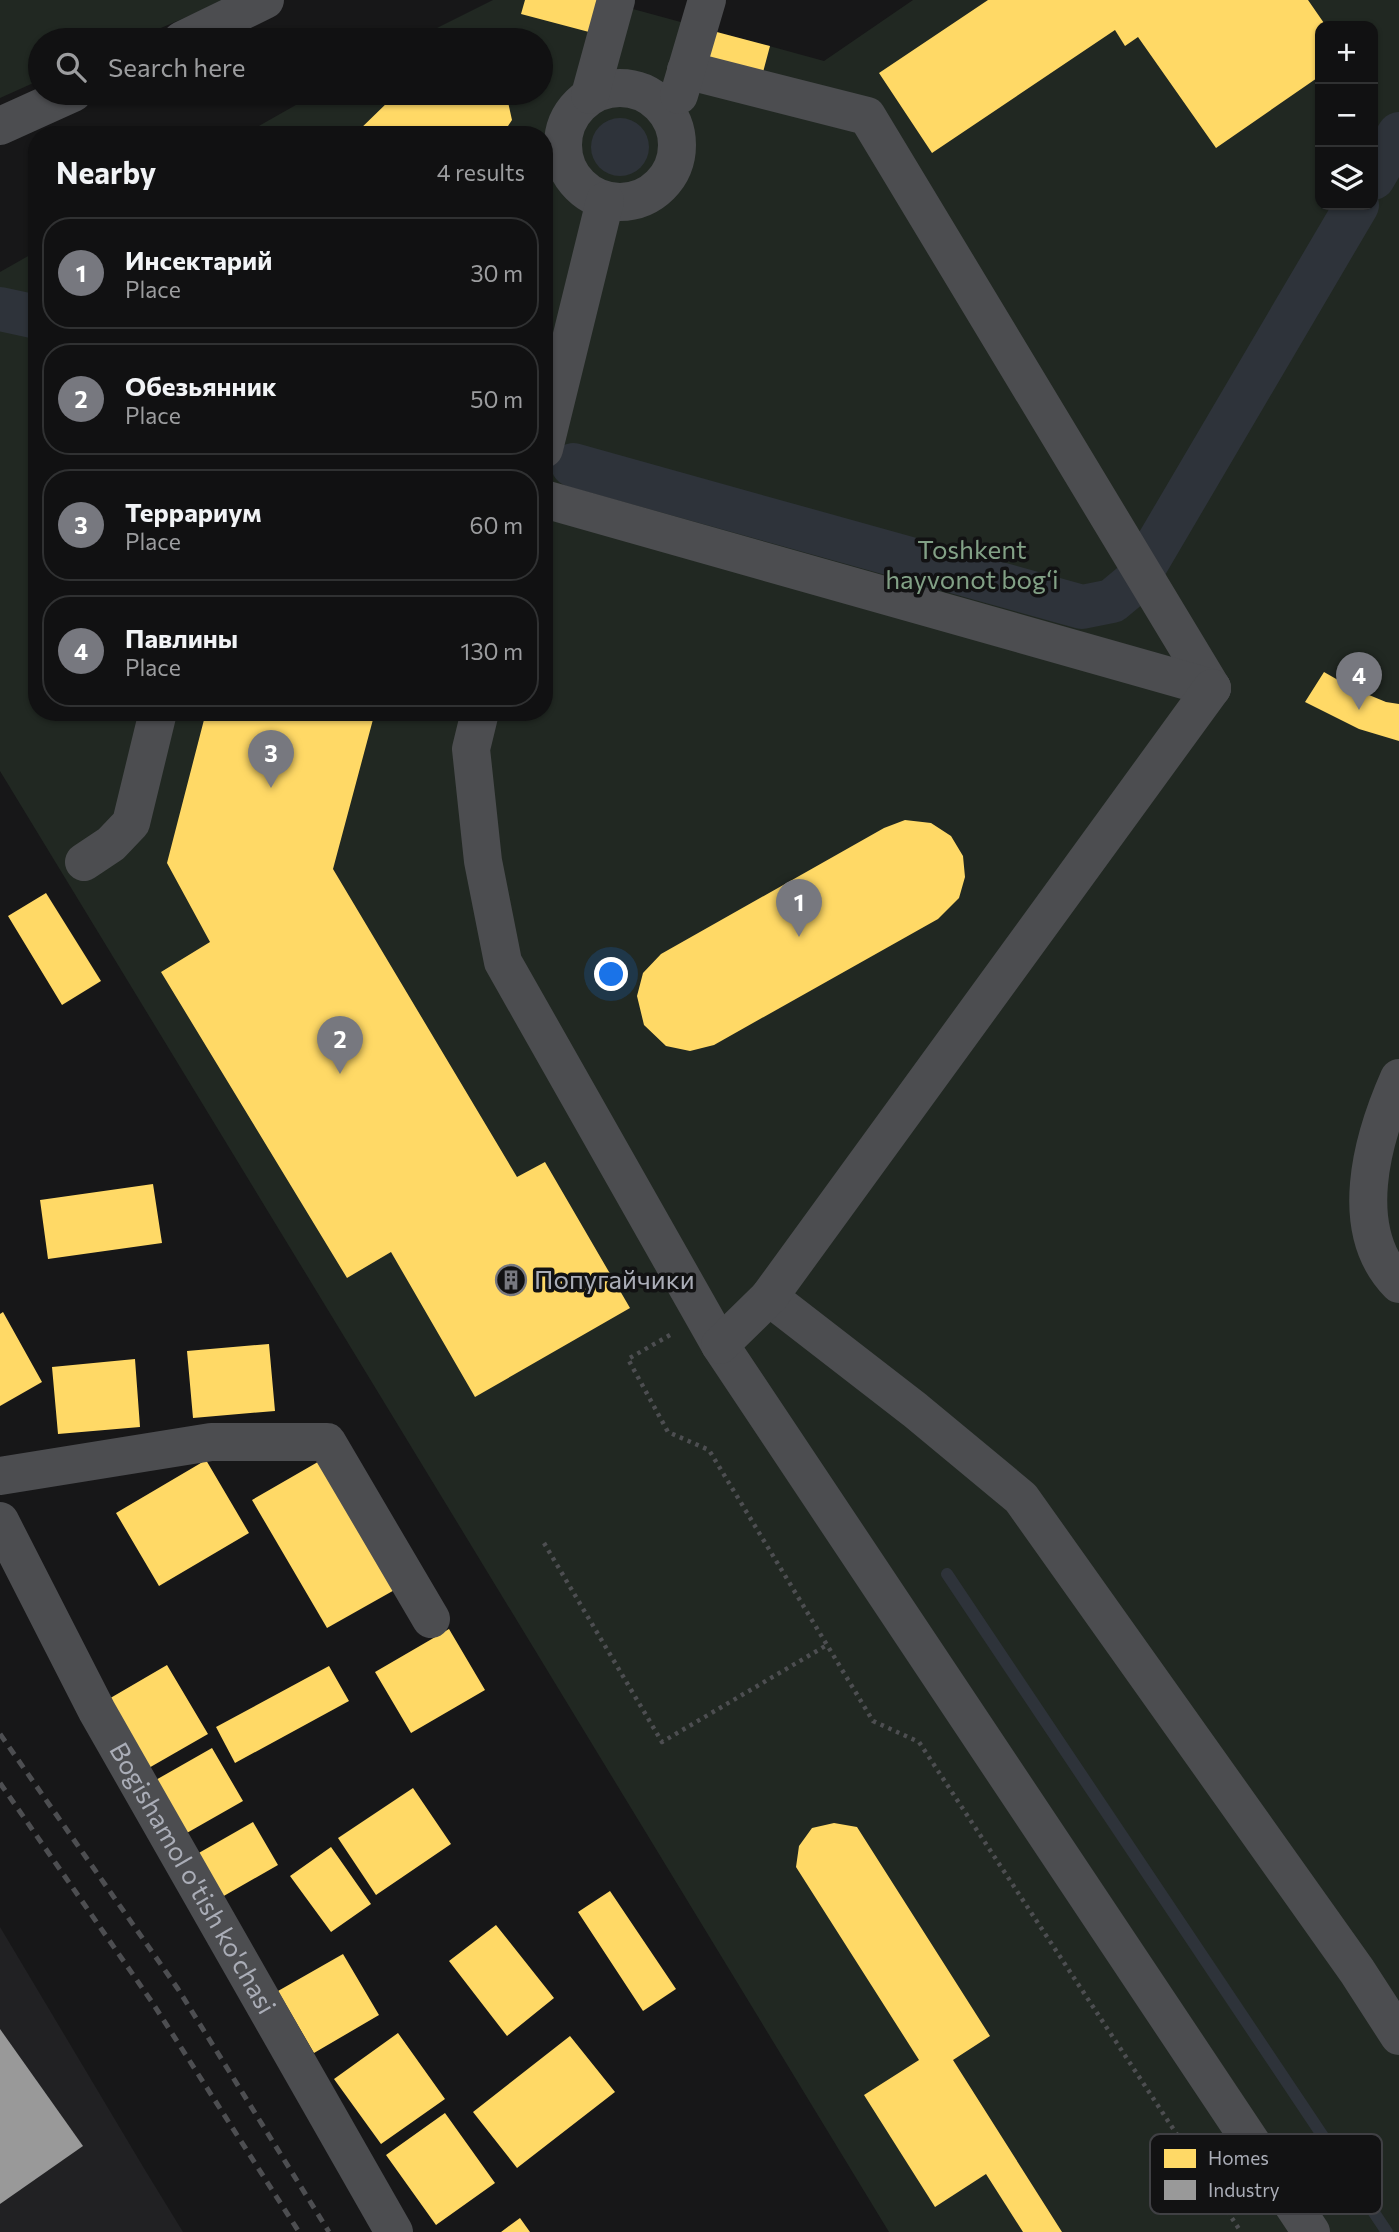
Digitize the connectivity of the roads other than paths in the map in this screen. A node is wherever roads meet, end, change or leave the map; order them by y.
1 (265, 0) edge
2 (616, 0) edge
3 (707, 0) edge
4 (207, 28) edge
5 (687, 70) junction
6 (590, 95) junction
7 (46, 105) edge
8 (672, 121) junction
9 (0, 126) edge
10 (553, 144) edge
11 (605, 201) junction
12 (553, 412) edge
13 (553, 502) edge
14 (1212, 688) junction
15 (156, 721) edge
16 (478, 721) edge
17 (85, 862) dead end
18 (1399, 1078) edge
19 (1399, 1284) edge
20 (769, 1297) junction
21 (720, 1345) junction
22 (0, 1476) edge
23 (0, 1521) edge
24 (431, 1619) dead end
25 (1399, 2036) edge
26 (1246, 2134) edge
27 (1299, 2214) edge
28 (394, 2232) edge
29 (1311, 2232) edge

1 - 4 street
2 - 6 street
3 - 5 street
5 - 8 street
5 - 14 street
6 - 8 street
6 - 10 street
7 - 9 street
8 - 11 street
10 - 11 street
11 - 12 street
13 - 14 street
14 - 20 street
15 - 17 street
16 - 21 street
18 - 19 street
20 - 21 street
20 - 25 street
21 - 26 street
22 - 24 street
23 - 28 street, Bogishamol o'tish ko'chasi
27 - 29 street

